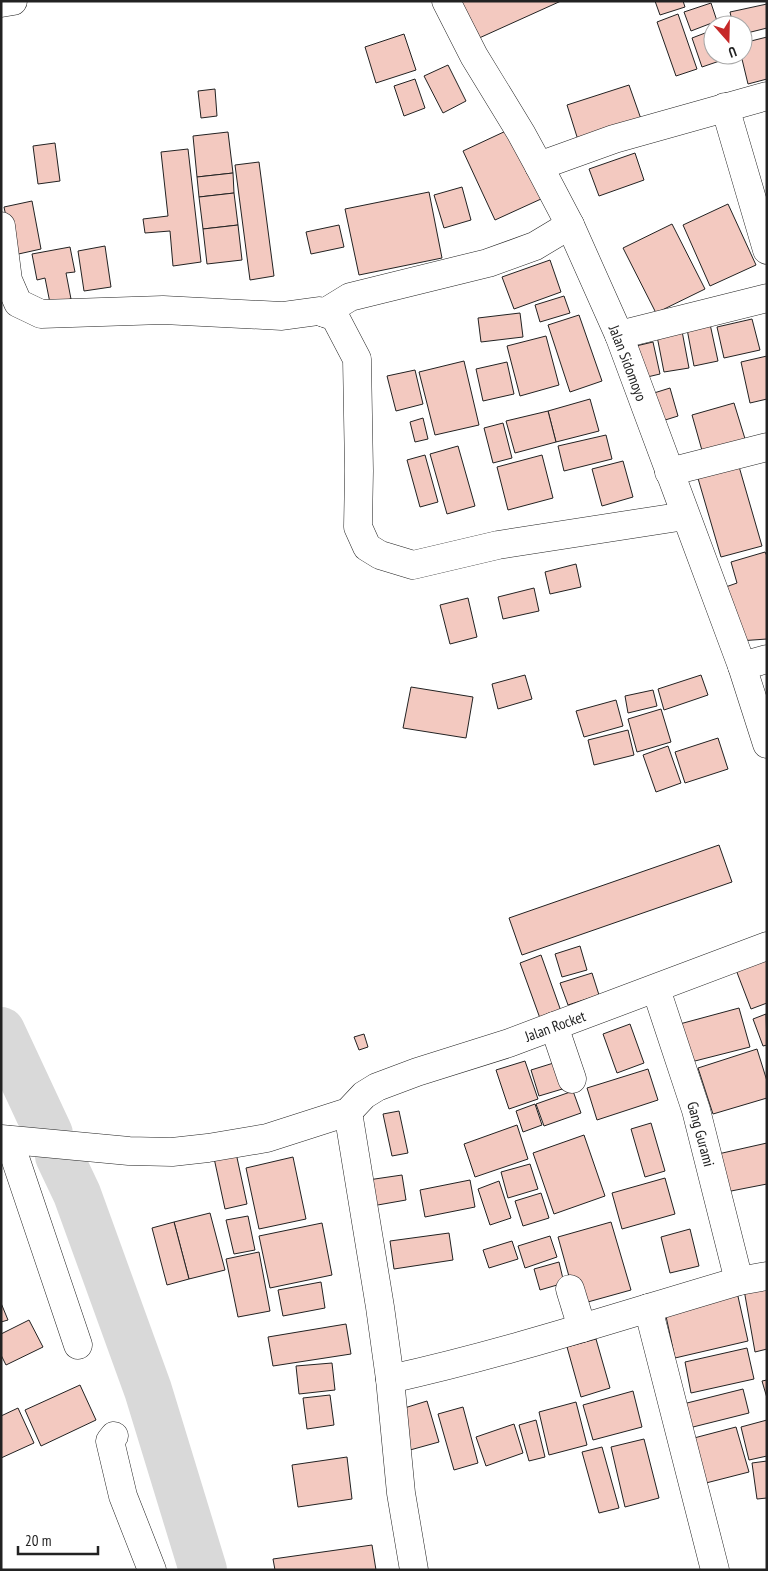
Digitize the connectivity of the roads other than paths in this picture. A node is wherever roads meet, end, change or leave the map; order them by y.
1 (13, 1) edge
2 (446, 1) edge
3 (1, 3) edge
4 (767, 96) edge
5 (725, 107) junction
6 (539, 166) junction
7 (570, 225) junction
8 (1, 226) edge
9 (767, 250) edge
10 (767, 298) edge
11 (324, 313) junction
12 (619, 336) junction
13 (767, 447) edge
14 (669, 472) junction
15 (685, 516) junction
16 (754, 662) edge
17 (766, 740) edge
18 (767, 946) edge
19 (656, 989) junction
20 (554, 1026) junction
21 (572, 1079) dead end
22 (348, 1112) junction
23 (5, 1140) edge
24 (767, 1276) edge
25 (739, 1281) junction
26 (570, 1289) dead end
27 (648, 1308) junction
28 (582, 1328) junction
29 (78, 1344) dead end
30 (390, 1379) junction
31 (114, 1436) dead end
32 (152, 1570) edge
33 (414, 1570) edge
34 (715, 1570) edge

1 - 3 street
2 - 6 street, Jalan Sidomoyo
4 - 5 street
5 - 6 street
5 - 9 street
6 - 7 street, Jalan Sidomoyo
7 - 11 street
7 - 12 street, Jalan Sidomoyo
8 - 11 street
10 - 12 street
11 - 15 street
12 - 14 street, Jalan Sidomoyo
13 - 14 street
14 - 15 street, Jalan Sidomoyo
15 - 16 street, Jalan Sidomoyo
16 - 17 street, Jalan Sidomoyo
18 - 19 street, Jalan Rocket
19 - 20 street, Jalan Rocket
19 - 25 street, Gang Gurami
20 - 21 street
20 - 22 street, Jalan Rocket
22 - 23 street
22 - 30 street
23 - 29 street
24 - 25 street
25 - 27 street
26 - 28 street
27 - 28 street
27 - 34 street
28 - 30 street
30 - 33 street
31 - 32 street

